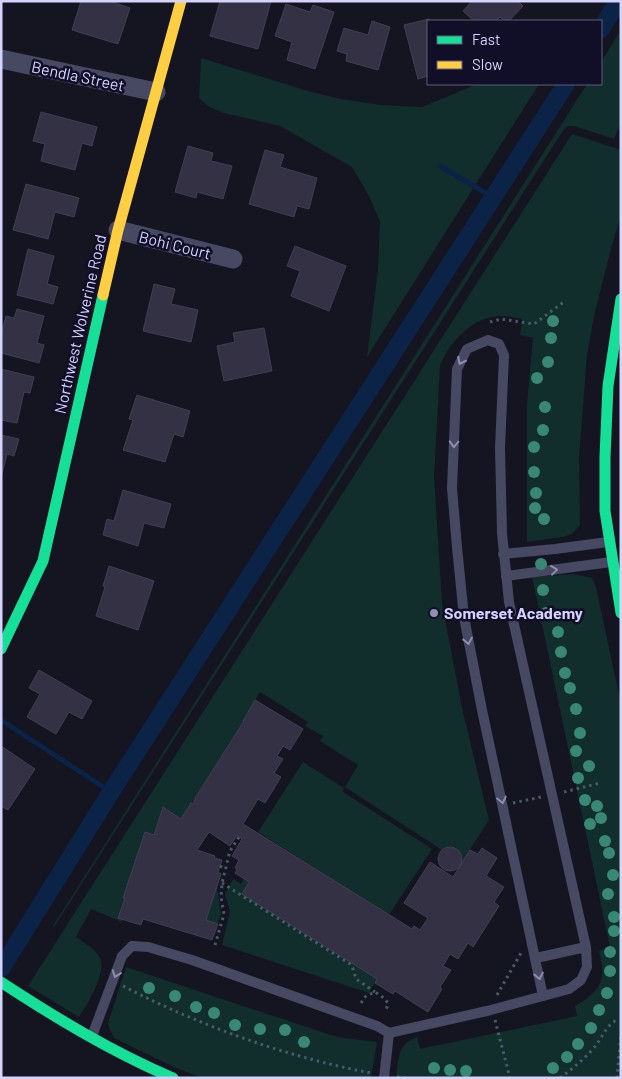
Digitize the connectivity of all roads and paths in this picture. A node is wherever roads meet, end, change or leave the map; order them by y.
1 (181, 1) edge
2 (1, 59) edge
3 (156, 92) junction
4 (118, 230) junction
5 (232, 259) dead end
6 (621, 299) edge
7 (565, 301) dead end
8 (490, 322) dead end
9 (609, 542) junction
10 (504, 554) junction
11 (612, 562) junction
12 (506, 576) junction
13 (621, 613) edge
14 (1, 650) edge
15 (239, 837) dead end
16 (220, 866) dead end
17 (226, 869) junction
18 (222, 883) junction
19 (215, 945) dead end
20 (586, 947) junction
21 (523, 949) dead end
22 (536, 958) junction
23 (114, 980) junction
24 (1, 982) edge
25 (375, 992) junction
26 (544, 996) junction
27 (361, 1003) dead end
28 (493, 1009) junction
29 (386, 1010) dead end
30 (618, 1019) dead end
31 (389, 1033) junction
32 (621, 1033) edge
33 (92, 1037) junction
34 (384, 1077) edge
35 (173, 1078) edge
36 (408, 1078) edge
37 (510, 1078) edge
38 (560, 1078) edge
39 (617, 1078) edge

1 - 3 street, Northwest Wolverine Road
2 - 3 street, Bendla Street
3 - 4 street, Northwest Wolverine Road
4 - 5 street, Bohi Court
4 - 14 street, Northwest Wolverine Road
6 - 9 street
7 - 8 path
9 - 10 lane
9 - 11 street
10 - 12 lane
10 -> 22 lane
12 -> 11 lane
11 - 13 street
12 - 20 lane
15 - 17 path
16 - 17 path
17 - 18 path
18 - 19 path
18 - 25 path
20 - 22 lane
20 - 26 lane
21 - 28 path
22 -> 26 lane
31 -> 23 lane
23 - 33 lane
23 - 34 path
24 - 33 street
25 - 27 path
25 - 29 path
26 - 28 lane
28 - 31 lane
28 - 37 path
30 - 38 path
31 - 34 lane
32 - 39 path
33 - 35 street
34 - 36 path

